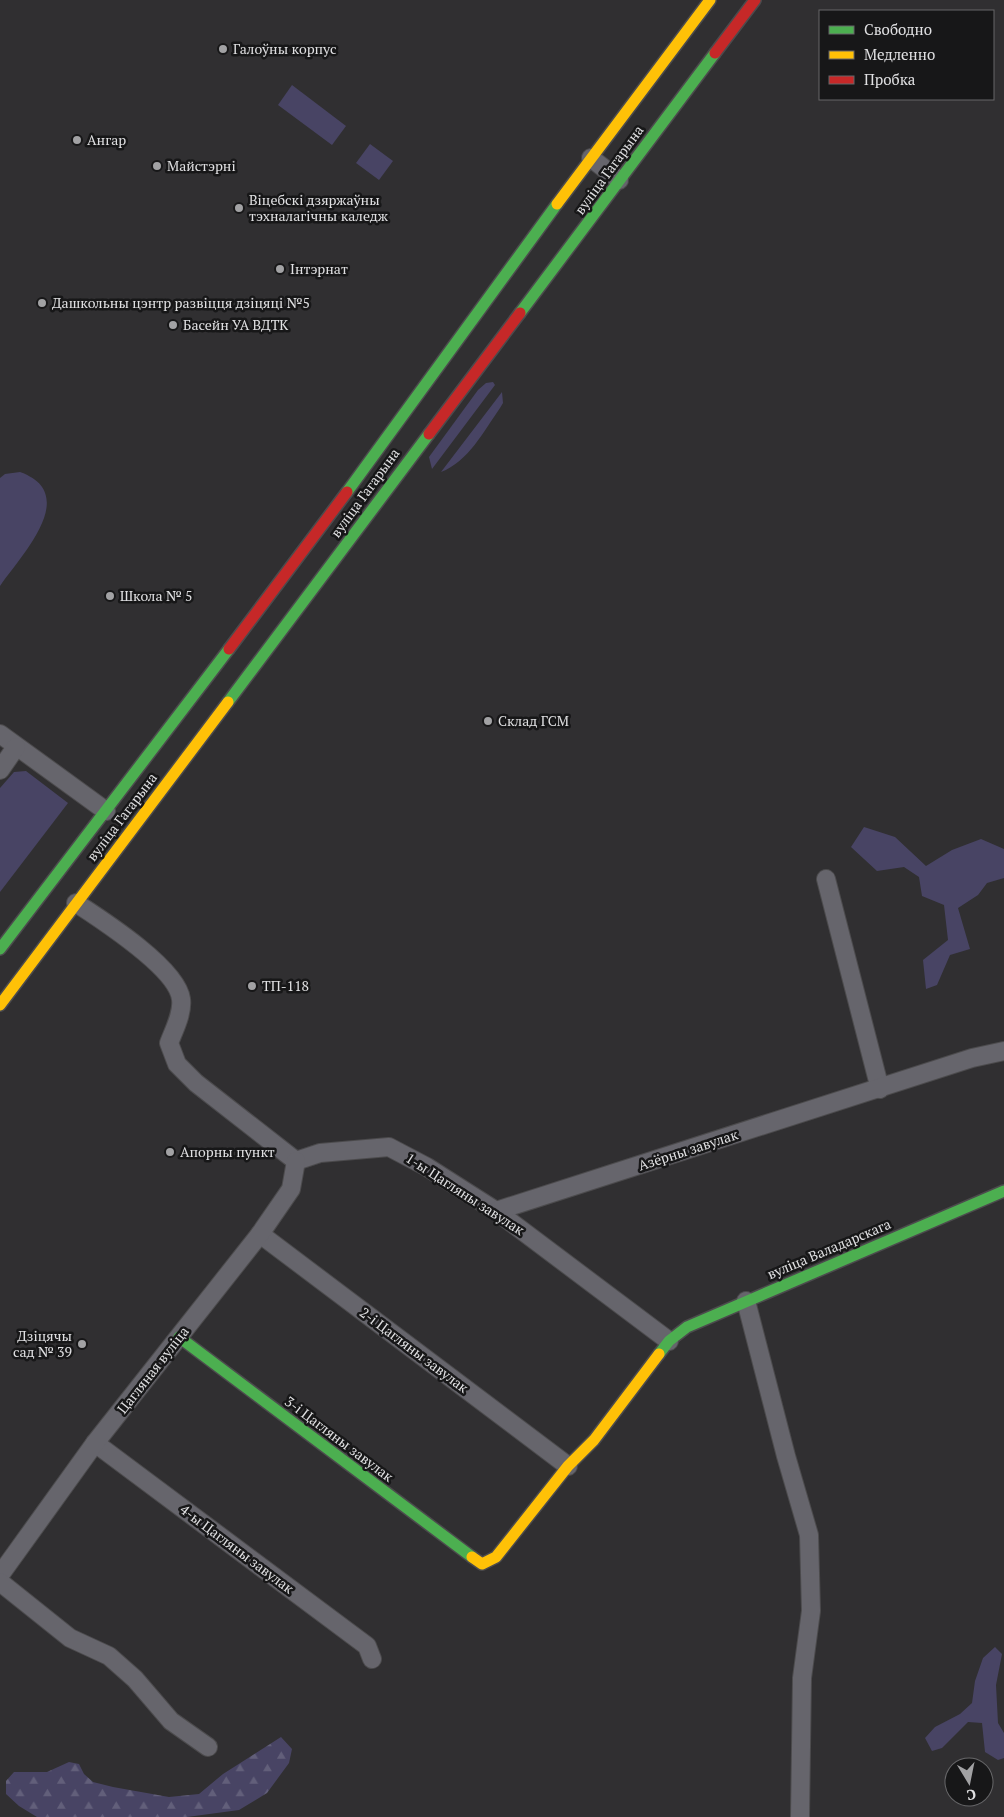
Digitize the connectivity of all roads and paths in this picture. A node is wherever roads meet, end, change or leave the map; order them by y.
1 (710, 0) edge
2 (754, 0) edge
3 (590, 158) junction
4 (619, 180) junction
5 (202, 684) junction
6 (227, 703) junction
7 (0, 734) edge
8 (16, 747) junction
9 (0, 770) edge
10 (106, 811) junction
11 (826, 879) dead end
12 (76, 903) junction
13 (0, 949) edge
14 (0, 1005) edge
15 (1004, 1052) edge
16 (880, 1089) junction
17 (296, 1161) junction
18 (1004, 1191) edge
19 (496, 1211) junction
20 (260, 1234) junction
21 (746, 1301) junction
22 (179, 1337) junction
23 (669, 1341) junction
24 (95, 1444) junction
25 (568, 1466) junction
26 (482, 1564) joint
27 (0, 1575) edge
28 (0, 1582) edge
29 (372, 1659) dead end
30 (208, 1747) dead end
31 (800, 1817) edge

1 - 3 main road, вуліца Гагарына
2 - 4 main road, вуліца Гагарына
3 - 4 street
3 - 5 main road, вуліца Гагарына
4 - 6 main road, вуліца Гагарына
5 - 6 street
5 - 10 main road, вуліца Гагарына
6 - 12 main road, вуліца Гагарына
7 - 8 street
8 - 9 street
8 - 10 street
10 - 13 main road, вуліца Гагарына
11 - 16 street
12 - 14 main road, вуліца Гагарына
12 - 17 street
15 - 16 street, Азёрны завулак
16 - 19 street, Азёрны завулак
17 - 19 street, 1-ы Цагляны завулак
17 - 20 street, Цагляная вуліца
18 - 21 main road, вуліца Валадарскага
19 - 23 street, 1-ы Цагляны завулак
20 - 22 street, Цагляная вуліца
20 - 25 street, 2-і Цагляны завулак
21 - 23 main road, вуліца Валадарскага
21 - 31 street
22 - 24 street, Цагляная вуліца
22 - 26 main road, 3-і Цагляны завулак
23 - 25 main road, вуліца Валадарскага
24 - 27 street, Цагляная вуліца
24 - 29 street, 4-ы Цагляны завулак
25 - 26 main road, вуліца Валадарскага
28 - 30 street

